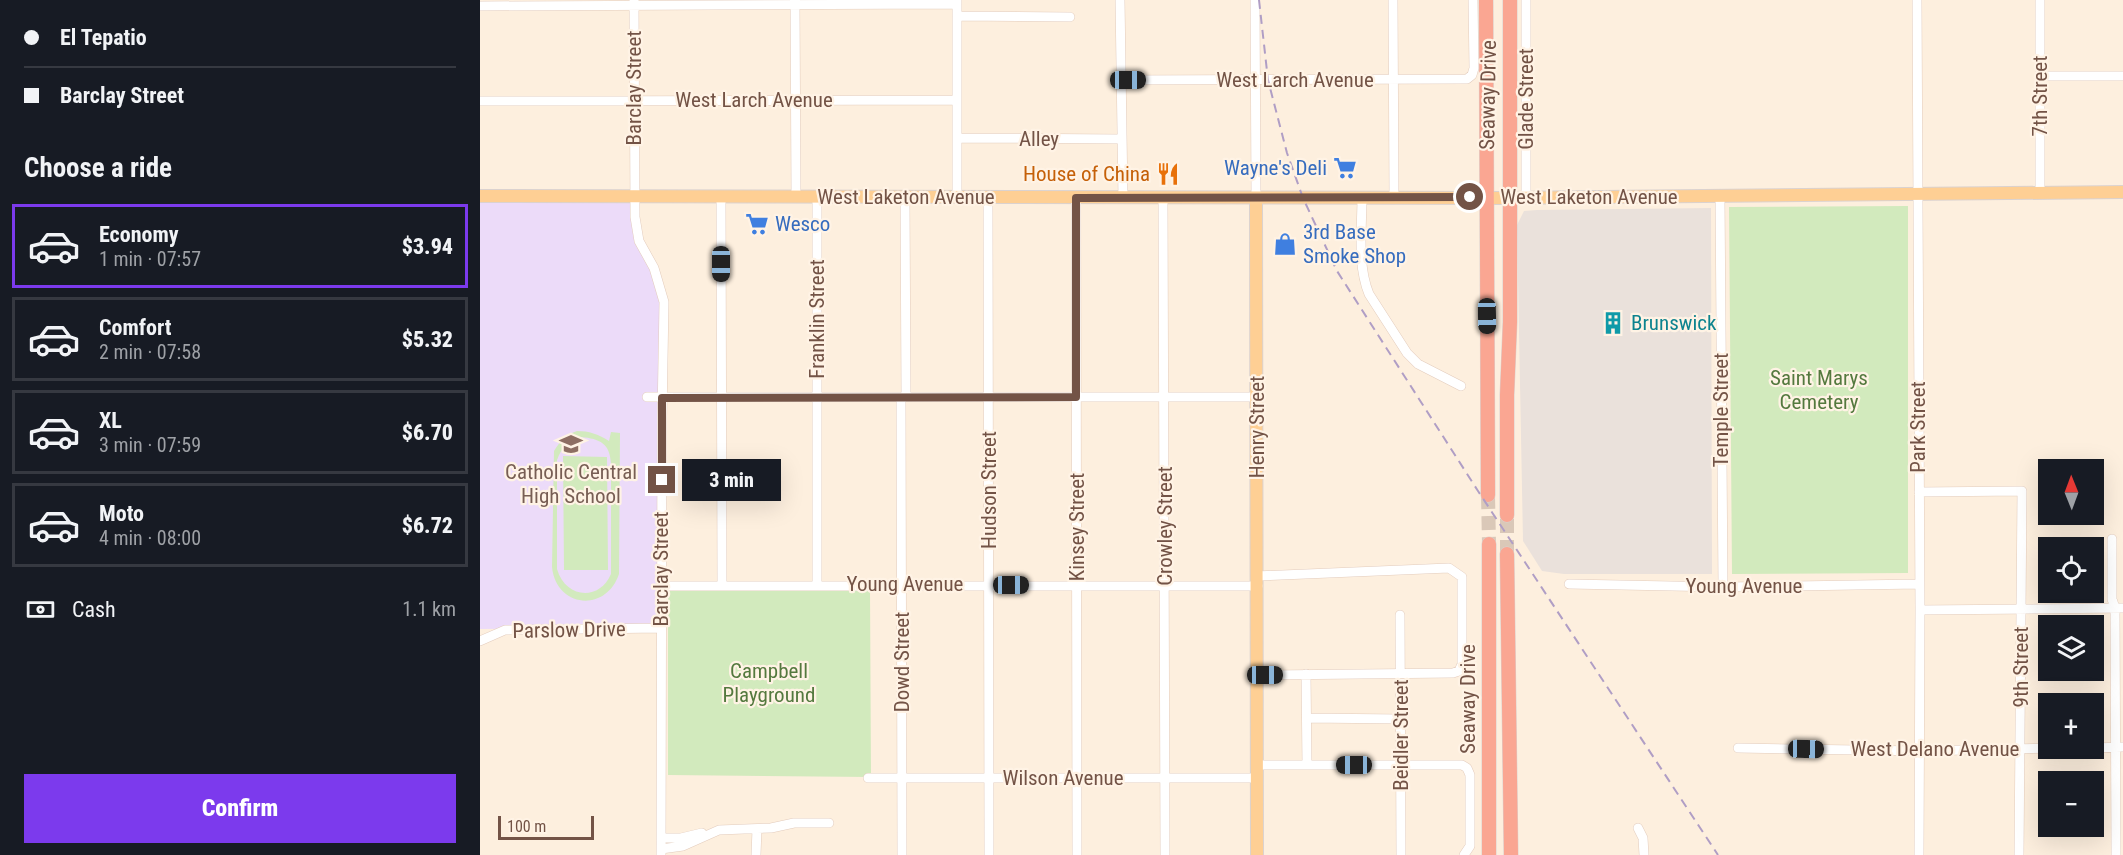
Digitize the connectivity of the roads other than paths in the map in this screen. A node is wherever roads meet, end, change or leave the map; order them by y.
1 (1120, 0) edge
2 (1255, 0) edge
3 (1393, 0) edge
4 (1473, 0) edge
5 (1486, 0) edge
6 (1510, 0) edge
7 (1526, 0) edge
8 (1917, 0) edge
9 (2040, 0) edge
10 (634, 2) edge
11 (795, 2) edge
12 (957, 2) edge
13 (480, 6) edge
14 (960, 16) junction
15 (1070, 17) dead end
16 (1486, 40) junction
17 (2040, 76) junction
18 (2123, 76) edge
19 (1394, 79) junction
20 (1120, 80) junction
21 (1255, 80) junction
22 (634, 100) junction
23 (796, 100) junction
24 (956, 100) junction
25 (480, 101) edge
26 (957, 138) junction
27 (1121, 139) junction
28 (1509, 182) junction
29 (2123, 192) edge
30 (1918, 193) junction
31 (2040, 193) junction
32 (480, 196) edge
33 (721, 196) junction
34 (796, 196) junction
35 (635, 197) junction
36 (817, 197) junction
37 (905, 197) junction
38 (957, 197) junction
39 (988, 197) junction
40 (1362, 197) junction
41 (1394, 197) junction
42 (1486, 197) junction
43 (1720, 197) junction
44 (1076, 198) junction
45 (1123, 198) junction
46 (1163, 198) junction
47 (1256, 198) junction
48 (1509, 198) junction
49 (1526, 198) junction
50 (1486, 213) junction
51 (1510, 322) junction
52 (1461, 386) dead end
53 (903, 397) junction
54 (988, 397) junction
55 (1076, 397) junction
56 (1164, 397) junction
57 (1256, 397) junction
58 (646, 398) dead end
59 (662, 398) junction
60 (721, 398) junction
61 (817, 398) junction
62 (1919, 492) junction
63 (1488, 495) tunnel mouth
64 (1507, 515) tunnel mouth
65 (2112, 539) dead end
66 (1489, 544) tunnel mouth
67 (1507, 554) tunnel mouth
68 (1258, 581) junction
69 (722, 584) junction
70 (817, 584) junction
71 (990, 584) junction
72 (1569, 584) dead end
73 (1919, 584) junction
74 (902, 585) junction
75 (1077, 585) junction
76 (1166, 585) junction
77 (661, 586) junction
78 (1723, 587) junction
79 (2119, 608) edge
80 (2021, 609) junction
81 (1920, 610) junction
82 (1400, 615) dead end
83 (661, 628) junction
84 (480, 641) edge
85 (1400, 673) junction
86 (1306, 674) junction
87 (1258, 675) junction
88 (1307, 718) junction
89 (1401, 718) junction
90 (2119, 747) edge
91 (1738, 748) dead end
92 (2104, 748) edge
93 (2021, 749) junction
94 (2038, 749) edge
95 (1920, 751) junction
96 (1258, 765) junction
97 (1307, 765) junction
98 (1401, 765) junction
99 (868, 778) dead end
100 (902, 778) junction
101 (989, 778) junction
102 (1076, 778) junction
103 (1165, 778) junction
104 (1257, 778) junction
105 (829, 823) dead end
106 (1638, 828) dead end
107 (757, 829) junction
108 (711, 832) junction
109 (661, 838) junction
110 (1489, 838) junction
111 (661, 852) edge
112 (1465, 854) edge
113 (756, 855) edge
114 (902, 855) edge
115 (989, 855) edge
116 (1077, 855) edge
117 (1165, 855) edge
118 (1257, 855) edge
119 (1401, 855) edge
120 (1489, 855) edge
121 (1505, 855) edge
122 (1511, 855) edge
123 (1644, 855) edge
124 (1919, 855) edge
125 (2019, 855) edge
126 (2116, 855) edge

1 - 20 street
2 - 21 street, Henry Street
3 - 19 street
4 - 19 street, West Larch Avenue
5 - 16 highway, Seaway Drive
6 - 28 highway, Seaway Drive
7 - 49 street, Glade Street
8 - 30 street, Park Street
9 - 17 street, 7th Street
10 - 11 street
10 - 13 street
10 - 22 street, Barclay Street
11 - 12 street
11 - 23 street
12 - 14 street
14 - 15 street
14 - 24 street
16 - 28 highway
16 - 42 highway, Seaway Drive
17 - 18 street
17 - 31 street, 7th Street
19 - 21 street, West Larch Avenue
19 - 41 street
20 - 21 street, West Larch Avenue
20 - 27 street
21 - 47 street, Henry Street
22 - 23 street, West Larch Avenue
22 - 25 street, West Larch Avenue
22 - 35 street, Barclay Street
23 - 24 street, West Larch Avenue
23 - 34 street
24 - 26 street
26 - 27 street, Alley
26 - 38 street
27 - 45 street
28 - 48 highway, Seaway Drive
29 - 31 main road, West Laketon Avenue
30 - 31 main road, West Laketon Avenue
30 - 43 main road, West Laketon Avenue
30 - 62 street, Park Street
32 - 35 main road, West Laketon Avenue
33 - 34 main road, West Laketon Avenue
33 - 35 main road, West Laketon Avenue
33 - 60 street
34 - 36 main road, West Laketon Avenue
35 - 59 street, Barclay Street
36 - 37 main road, West Laketon Avenue
36 - 61 street, Franklin Street
37 - 38 main road, West Laketon Avenue
37 - 53 street, Dowd Street
38 - 39 main road, West Laketon Avenue
39 - 44 main road, West Laketon Avenue
39 - 54 street, Hudson Street
40 - 41 main road, West Laketon Avenue
40 - 47 main road, West Laketon Avenue
40 - 52 street
41 - 42 main road, West Laketon Avenue
42 - 48 main road, West Laketon Avenue
42 - 50 highway, Seaway Drive
43 - 49 main road, West Laketon Avenue
43 - 78 street, Temple Street
44 - 45 main road, West Laketon Avenue
44 - 55 street, Kinsey Street
45 - 46 main road, West Laketon Avenue
46 - 47 main road, West Laketon Avenue
46 - 56 street, Crowley Street
47 - 57 main road, Henry Street
48 - 49 main road, West Laketon Avenue
48 - 51 highway, Seaway Drive
50 - 51 highway
50 - 63 highway, Seaway Drive
51 - 64 highway, Seaway Drive
53 - 54 street
53 - 61 street
53 - 74 street, Dowd Street
54 - 55 street
54 - 71 street, Hudson Street
55 - 56 street
55 - 75 street, Kinsey Street
56 - 57 street
56 - 76 street, Crowley Street
57 - 68 main road, Henry Street
58 - 59 street
59 - 60 street
59 - 77 street, Barclay Street
60 - 61 street
60 - 69 street
61 - 70 street, Franklin Street
62 - 73 street, Park Street
62 - 80 street, 9th Street
65 - 79 street
66 - 110 highway, Seaway Drive
67 - 122 highway, Seaway Drive
68 - 76 street, Young Avenue
68 - 85 street, Young Avenue
68 - 87 main road, Henry Street
69 - 70 street, Young Avenue
69 - 77 street, Young Avenue
70 - 74 street, Young Avenue
71 - 74 street, Young Avenue
71 - 75 street, Young Avenue
71 - 101 street, Hudson Street
72 - 78 street, Young Avenue
73 - 78 street, Young Avenue
73 - 81 street, Park Street
74 - 100 street, Dowd Street
75 - 76 street, Young Avenue
75 - 102 street, Kinsey Street
76 - 103 street, Crowley Street
77 - 83 street, Barclay Street
79 - 80 street
79 - 90 street
80 - 81 street
80 - 93 street, 9th Street
81 - 95 street, Park Street
82 - 85 street, Beidler Street
83 - 84 street, Parslow Drive
83 - 109 street, Barclay Street
85 - 86 street
85 - 89 street, Beidler Street
86 - 87 street
86 - 88 street
87 - 96 main road, Henry Street
88 - 89 street
88 - 97 street
89 - 98 street, Beidler Street
90 - 92 street
90 - 126 street
91 - 95 street, West Delano Avenue
93 - 94 street, West Delano Avenue
93 - 95 street, West Delano Avenue
93 - 125 street, 9th Street
95 - 124 street, Park Street
96 - 97 street
96 - 104 main road, Henry Street
97 - 98 street
98 - 112 street
98 - 119 street, Beidler Street
99 - 100 street, Wilson Avenue
100 - 101 street, Wilson Avenue
100 - 114 street, Dowd Street
101 - 102 street, Wilson Avenue
101 - 115 street, Hudson Street
102 - 103 street, Wilson Avenue
102 - 116 street, Kinsey Street
103 - 104 street, Wilson Avenue
103 - 117 street, Crowley Street
104 - 118 main road, Henry Street
105 - 107 street
106 - 123 street
107 - 108 street
107 - 113 street
108 - 109 street
108 - 111 street
109 - 111 street, Barclay Street
110 - 120 highway, Seaway Drive
110 - 121 highway

